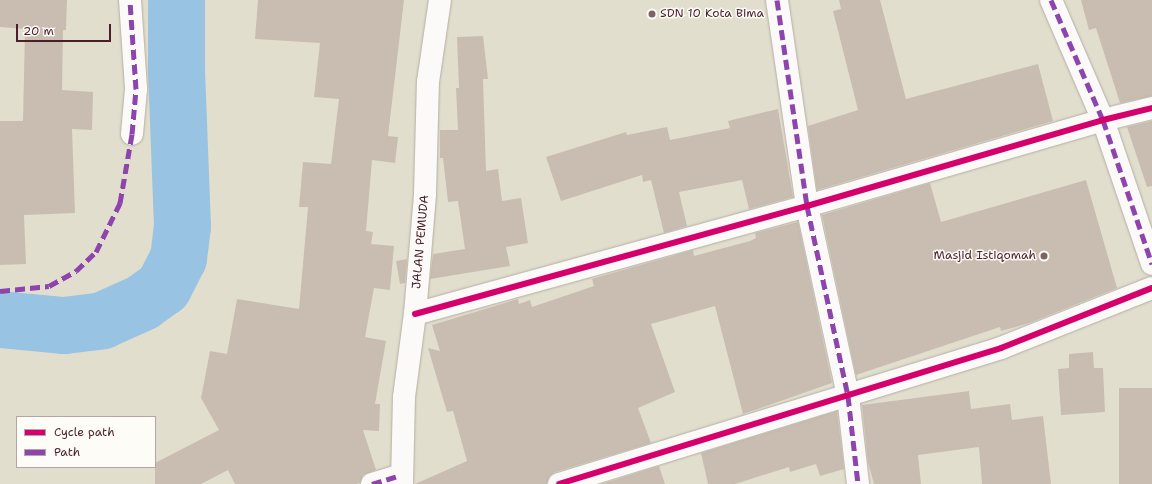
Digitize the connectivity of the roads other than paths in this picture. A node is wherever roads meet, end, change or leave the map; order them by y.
1 (130, 0) edge
2 (440, 0) edge
3 (777, 0) edge
4 (1051, 0) edge
5 (1152, 108) edge
6 (1103, 120) junction
7 (132, 134) dead end
8 (807, 206) junction
9 (1152, 264) edge
10 (1152, 288) edge
11 (415, 314) junction
12 (848, 396) junction
13 (401, 479) edge
14 (372, 484) edge
15 (559, 484) edge
16 (858, 484) edge

1 - 7 street
2 - 11 street, JALAN PEMUDA
3 - 8 street
4 - 6 street
5 - 6 street
6 - 8 street
6 - 9 street
8 - 11 street
8 - 12 street
10 - 12 street
11 - 13 street, JALAN PEMUDA
12 - 15 street
12 - 16 street
13 - 14 street

